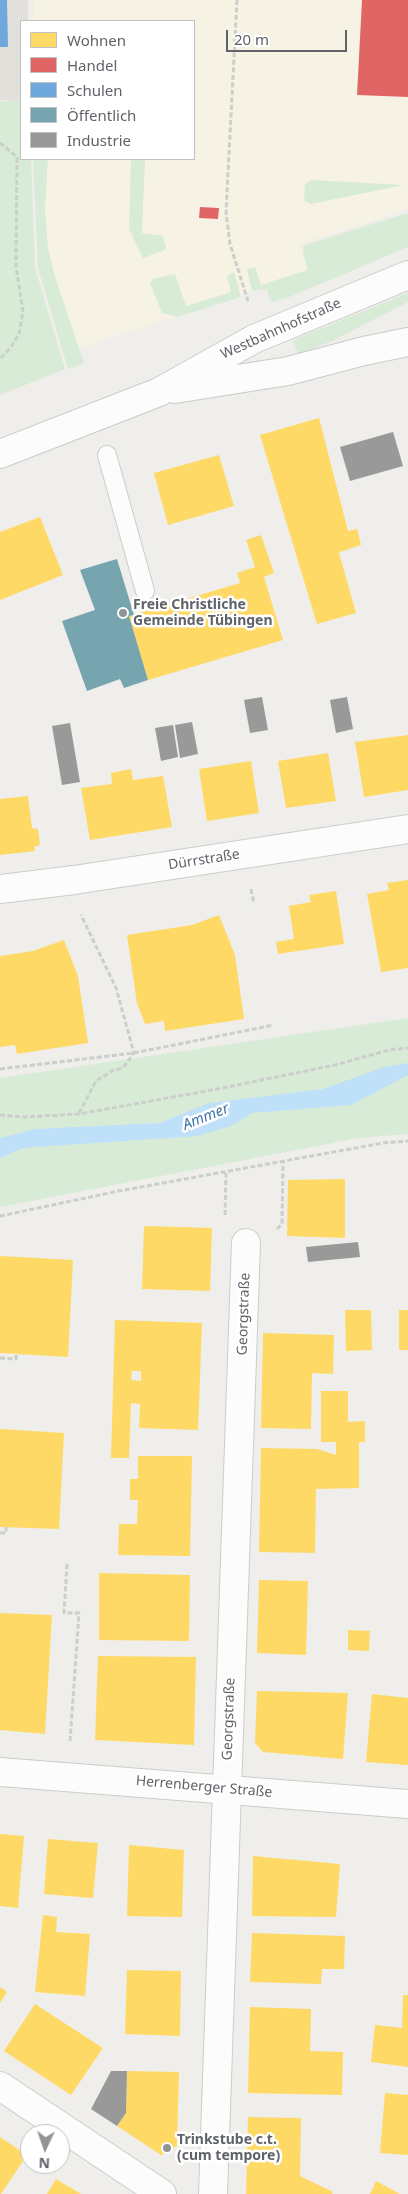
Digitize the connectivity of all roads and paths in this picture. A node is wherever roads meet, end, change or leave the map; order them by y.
1 (237, 0) edge
2 (0, 143) edge
3 (408, 275) edge
4 (248, 301) dead end
5 (408, 342) edge
6 (0, 359) edge
7 (159, 392) junction
8 (0, 454) edge
9 (107, 455) dead end
10 (145, 591) dead end
11 (408, 829) edge
12 (0, 889) edge
13 (81, 915) dead end
14 (274, 1025) dead end
15 (408, 1048) edge
16 (134, 1053) junction
17 (0, 1069) edge
18 (79, 1114) junction
19 (0, 1115) edge
20 (408, 1142) edge
21 (283, 1162) junction
22 (0, 1216) edge
23 (246, 1243) joint
24 (16, 1354) dead end
25 (0, 1358) edge
26 (6, 1527) dead end
27 (0, 1533) edge
28 (67, 1564) dead end
29 (0, 1772) edge
30 (67, 1776) junction
31 (226, 1788) junction
32 (408, 1804) edge
33 (0, 2086) edge
34 (162, 2194) edge
35 (213, 2194) edge

1 - 4 path
2 - 6 path
3 - 7 street, Westbahnhofstraße
5 - 7 street, Westbahnhofstraße
7 - 8 street, Westbahnhofstraße
9 - 10 lane
11 - 12 street, Dürrstraße
13 - 16 path
14 - 16 path
15 - 18 path
16 - 17 path
16 - 18 path
18 - 19 path
20 - 21 path
21 - 22 path
21 - 23 path
23 - 31 street, Georgstraße
24 - 25 path
26 - 27 path
28 - 30 path
29 - 30 street, Herrenberger Straße
30 - 31 street, Herrenberger Straße
31 - 32 street, Herrenberger Straße
31 - 35 street, Georgstraße
33 - 34 street

